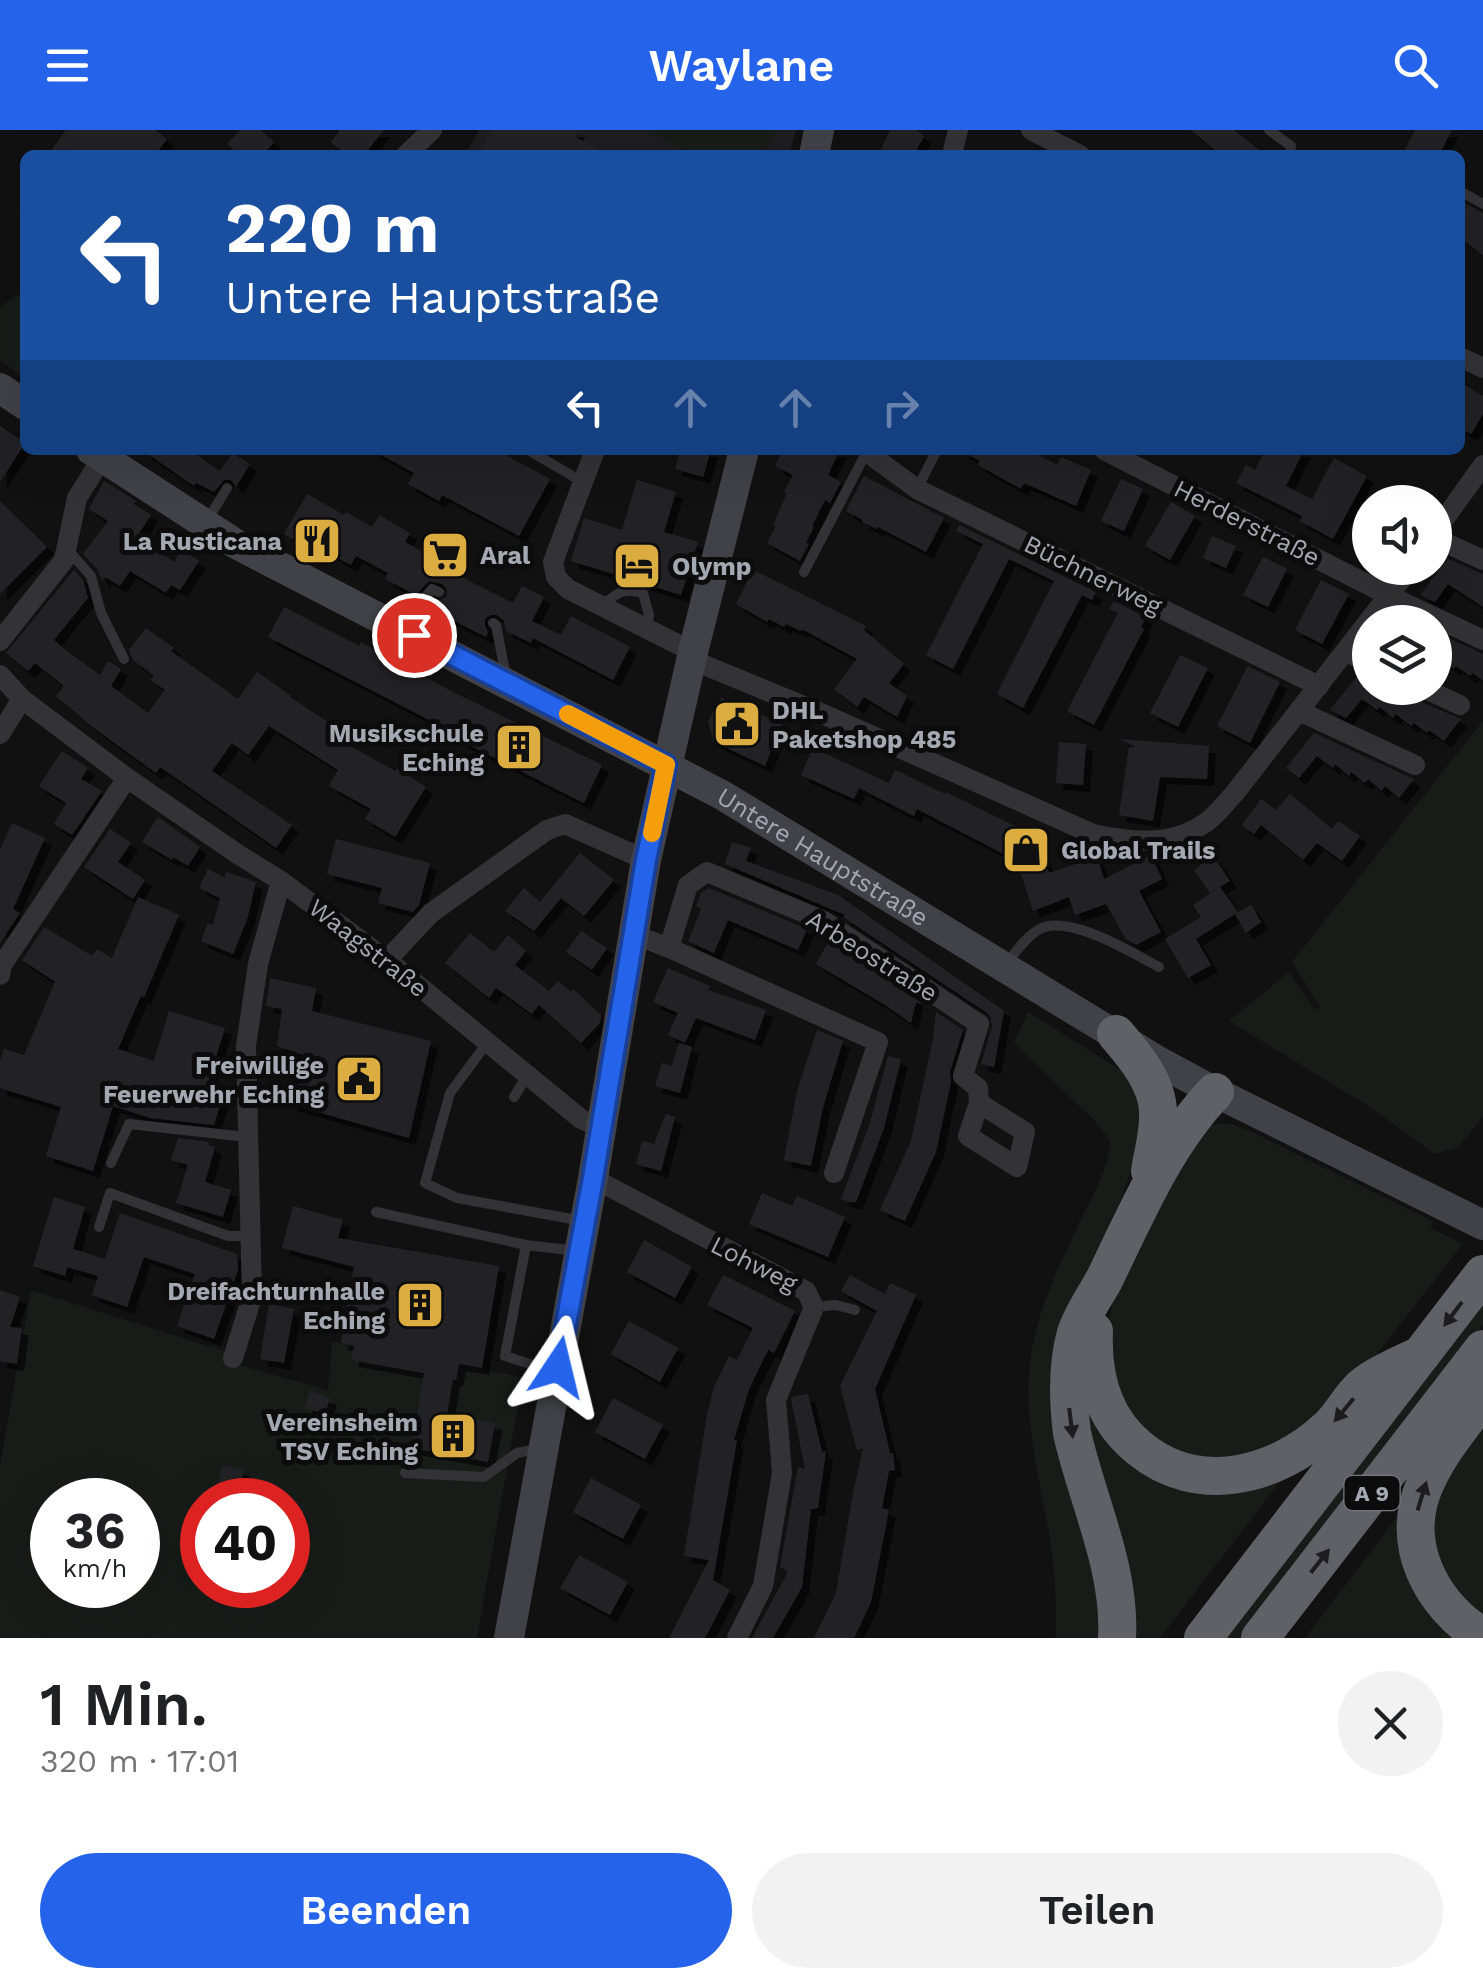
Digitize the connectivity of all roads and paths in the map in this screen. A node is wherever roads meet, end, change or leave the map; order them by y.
1 (432, 130) edge
2 (1031, 130) edge
3 (411, 150) edge
4 (1068, 150) edge
5 (98, 455) edge
6 (104, 455) edge
7 (537, 455) edge
8 (593, 455) edge
9 (743, 455) edge
10 (870, 455) edge
11 (874, 455) edge
12 (934, 455) edge
13 (1114, 455) edge
14 (1483, 464) edge
15 (583, 482) junction
16 (227, 488) dead end
17 (917, 489) junction
18 (1452, 510) edge
19 (205, 524) junction
20 (1452, 544) edge
21 (66, 548) junction
22 (1483, 560) edge
23 (804, 572) dead end
24 (1398, 585) edge
25 (439, 592) dead end
26 (1390, 596) junction
27 (601, 606) junction
28 (382, 619) junction
29 (493, 623) dead end
30 (646, 629) junction
31 (1483, 640) edge
32 (0, 642) edge
33 (1346, 652) junction
34 (1352, 655) edge
35 (692, 656) junction
36 (124, 659) dead end
37 (0, 675) edge
38 (507, 683) junction
39 (1319, 686) junction
40 (22, 698) junction
41 (1452, 701) edge
42 (1460, 705) dead end
43 (1299, 711) junction
44 (0, 734) edge
45 (1415, 764) dead end
46 (666, 765) junction
47 (127, 778) junction
48 (646, 860) junction
49 (281, 881) junction
50 (634, 934) junction
51 (669, 948) junction
52 (387, 960) junction
53 (1004, 966) junction
54 (1159, 967) dead end
55 (0, 976) edge
56 (1116, 1034) junction
57 (488, 1043) junction
58 (528, 1075) junction
59 (1208, 1088) junction
60 (514, 1097) dead end
61 (979, 1103) dead end
62 (1158, 1127) junction
63 (601, 1128) junction
64 (248, 1136) junction
65 (112, 1163) dead end
66 (834, 1173) dead end
67 (593, 1178) junction
68 (1147, 1193) junction
69 (376, 1212) dead end
70 (1466, 1217) edge
71 (585, 1221) junction
72 (99, 1228) dead end
73 (250, 1236) junction
74 (526, 1245) junction
75 (579, 1251) junction
76 (1483, 1274) edge
77 (1096, 1296) junction
78 (814, 1308) junction
79 (855, 1310) dead end
80 (1483, 1349) edge
81 (1422, 1354) junction
82 (233, 1358) dead end
83 (558, 1367) junction
84 (1483, 1397) edge
85 (543, 1448) junction
86 (405, 1473) dead end
87 (1483, 1637) edge
88 (509, 1638) edge
89 (738, 1638) edge
90 (1116, 1638) edge
91 (1203, 1638) edge
92 (1260, 1638) edge

1 - 3 street
2 - 4 street
5 - 21 street
6 - 19 main road, Untere Hauptstraße
7 - 15 lane
8 - 15 street
9 - 35 main road
10 - 23 lane
11 - 17 street, Büchnerweg
12 - 17 lane
13 - 26 street, Herderstraße
14 - 18 street
15 - 27 street
16 - 19 lane
17 - 39 street, Büchnerweg
19 - 28 main road, Untere Hauptstraße
20 - 22 street
21 - 32 street
21 - 36 lane
24 - 26 street
25 - 28 lane
26 - 31 street, Herderstraße
26 - 33 street
27 - 30 street
27 - 30 lane
28 - 38 main road, Untere Hauptstraße
29 - 38 lane
30 - 35 street
33 - 34 street
33 - 39 street
35 - 43 street
35 - 46 main road
37 - 40 street, Waagstraße
38 - 46 main road, Untere Hauptstraße
39 - 43 street
40 - 44 street
40 - 47 street, Waagstraße
41 - 42 street
43 - 45 street
46 - 48 main road
46 - 53 main road, Untere Hauptstraße
47 - 49 street, Waagstraße
47 - 55 street
48 - 50 main road
48 - 52 street
49 - 52 street, Waagstraße
49 - 64 street
50 - 51 street
50 - 63 main road
51 - 61 street, Arbeostraße
51 - 66 street
52 - 57 street, Waagstraße
53 - 54 lane
53 - 56 main road, Untere Hauptstraße
56 - 59 main road, Untere Hauptstraße
56 - 62 highway
57 - 58 street, Waagstraße
57 - 71 lane
58 - 60 lane
58 - 63 street, Waagstraße
59 - 62 highway
59 - 68 highway
59 - 70 main road, Untere Hauptstraße
62 - 68 highway
63 - 67 main road
64 - 65 lane
64 - 73 street
67 - 71 main road
67 - 78 street, Lohweg
68 - 77 highway
69 - 74 lane
71 - 75 main road
72 - 73 lane
73 - 82 street
74 - 75 lane
74 - 83 lane
75 - 83 main road
76 -> 81 highway, A 9
81 -> 77 highway
77 -> 90 highway
78 - 79 lane
78 - 89 street, Lohweg
92 -> 80 highway, A 9
81 - 91 highway, A 9
83 - 85 main road
87 -> 84 highway
85 - 86 lane
85 - 88 main road

